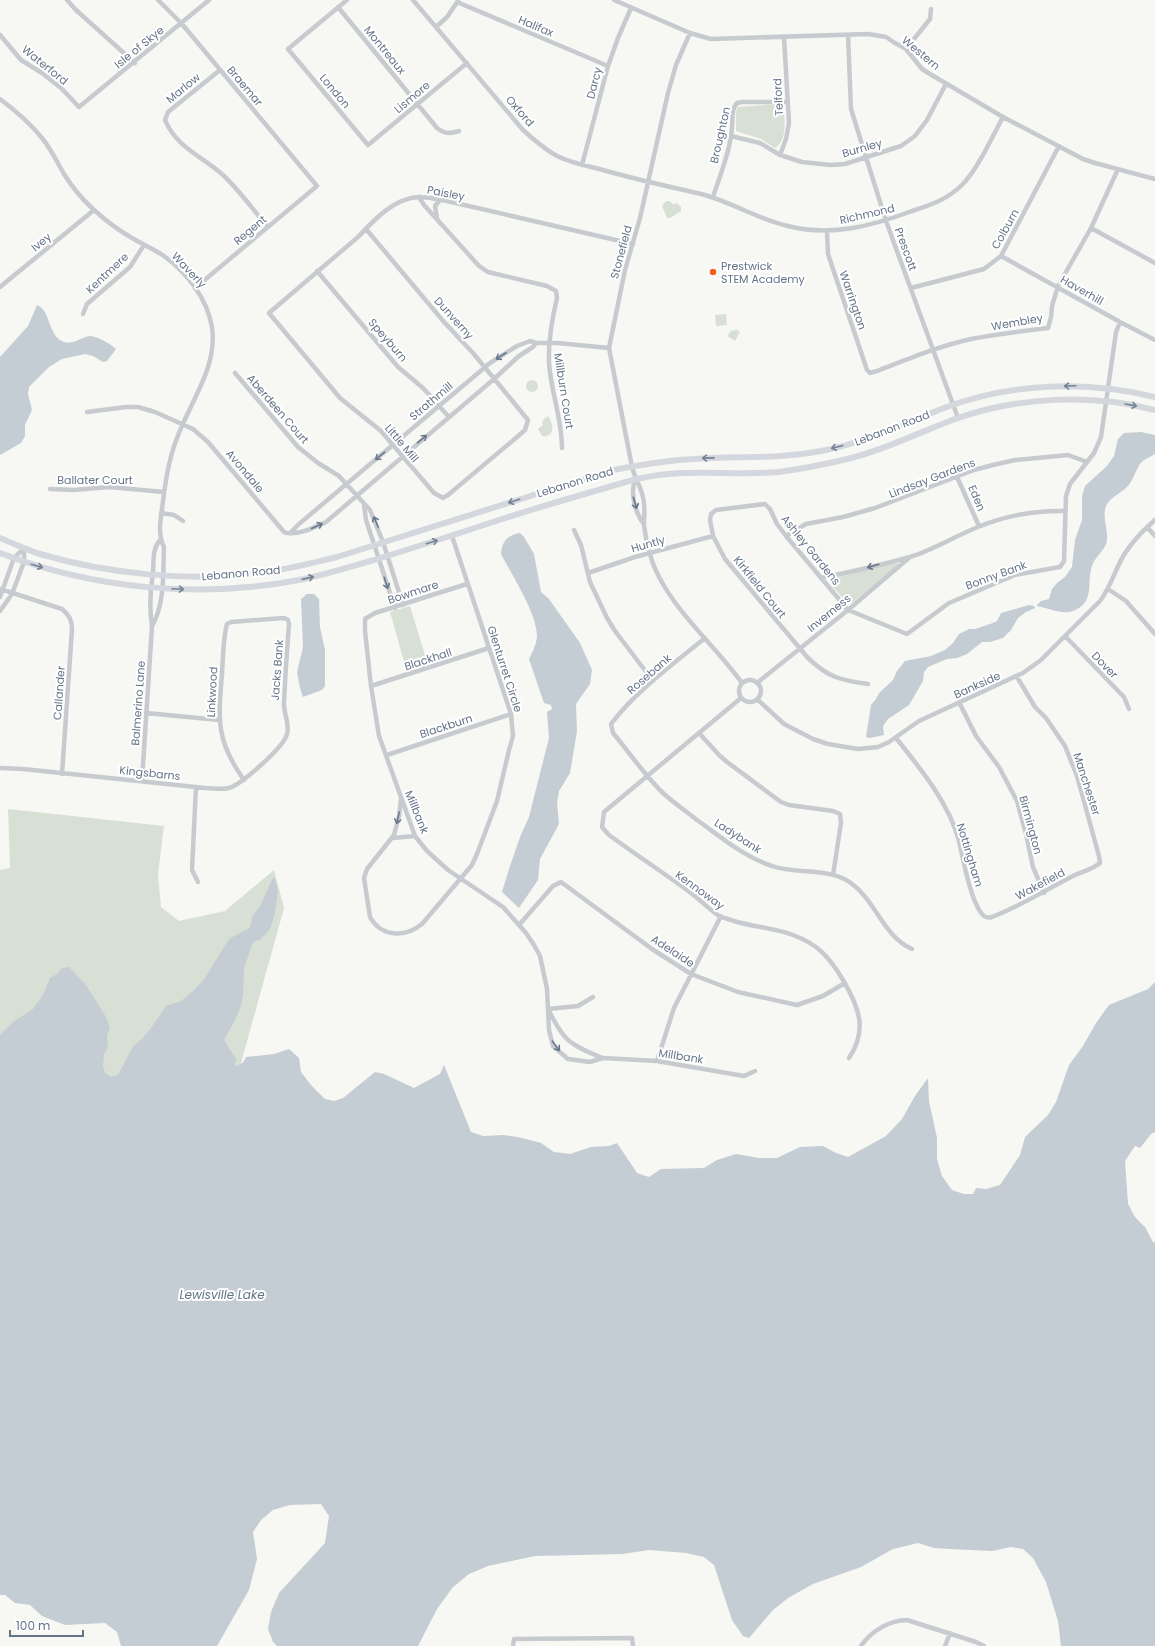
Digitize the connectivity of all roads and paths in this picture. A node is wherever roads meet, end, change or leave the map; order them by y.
1 (67, 0) edge
2 (158, 0) edge
3 (209, 0) edge
4 (347, 0) edge
5 (413, 0) edge
6 (614, 0) edge
7 (458, 1) edge
8 (338, 7) junction
9 (632, 8) junction
10 (931, 9) dead end
11 (182, 24) junction
12 (436, 27) junction
13 (690, 33) junction
14 (0, 35) edge
15 (848, 35) junction
16 (784, 37) junction
17 (906, 49) junction
18 (135, 62) junction
19 (467, 63) junction
20 (608, 66) junction
21 (220, 70) junction
22 (946, 84) junction
23 (0, 99) edge
24 (788, 102) junction
25 (417, 104) junction
26 (79, 107) joint
27 (1003, 117) junction
28 (459, 131) dead end
29 (731, 136) junction
30 (368, 145) joint
31 (1059, 146) junction
32 (780, 155) junction
33 (867, 158) junction
34 (582, 165) junction
35 (1118, 169) junction
36 (1155, 180) edge
37 (647, 182) junction
38 (317, 186) joint
39 (419, 197) junction
40 (713, 197) junction
41 (440, 200) junction
42 (94, 210) junction
43 (437, 218) junction
44 (886, 221) junction
45 (268, 227) junction
46 (1091, 228) junction
47 (366, 229) junction
48 (826, 231) junction
49 (633, 244) junction
50 (144, 245) junction
51 (1001, 256) junction
52 (1155, 263) edge
53 (317, 271) junction
54 (1058, 286) junction
55 (0, 287) edge
56 (195, 288) junction
57 (911, 288) junction
58 (83, 314) dead end
59 (269, 314) joint
60 (1120, 322) junction
61 (1155, 340) edge
62 (536, 343) junction
63 (549, 343) junction
64 (609, 348) junction
65 (932, 350) junction
66 (485, 368) junction
67 (870, 372) joint
68 (235, 373) dead end
69 (494, 379) junction
70 (1108, 388) junction
71 (1155, 396) edge
72 (1106, 402) junction
73 (953, 405) junction
74 (439, 406) junction
75 (1155, 410) edge
76 (87, 412) dead end
77 (449, 417) junction
78 (958, 418) junction
79 (528, 420) joint
80 (182, 424) junction
81 (393, 445) junction
82 (562, 448) dead end
83 (402, 456) junction
84 (1087, 462) junction
85 (632, 467) junction
86 (958, 477) junction
87 (635, 480) junction
88 (346, 484) junction
89 (50, 489) dead end
90 (164, 492) junction
91 (356, 496) junction
92 (364, 505) junction
93 (768, 506) joint
94 (1064, 511) junction
95 (161, 514) junction
96 (1155, 520) edge
97 (183, 521) dead end
98 (644, 524) junction
99 (979, 526) junction
100 (1147, 527) junction
101 (574, 530) dead end
102 (290, 534) junction
103 (452, 536) junction
104 (713, 536) junction
105 (786, 536) junction
106 (1155, 536) edge
107 (0, 538) edge
108 (160, 540) junction
109 (383, 542) junction
110 (374, 545) junction
111 (24, 548) junction
112 (0, 553) edge
113 (650, 553) junction
114 (388, 556) junction
115 (911, 556) junction
116 (14, 558) junction
117 (378, 558) junction
118 (24, 562) junction
119 (588, 573) junction
120 (152, 574) junction
121 (162, 574) junction
122 (6, 578) junction
123 (821, 578) junction
124 (16, 581) junction
125 (467, 584) junction
126 (150, 588) junction
127 (161, 588) junction
128 (1, 589) edge
129 (1108, 590) junction
130 (12, 594) junction
131 (0, 597) edge
132 (403, 605) junction
133 (394, 608) junction
134 (848, 610) junction
135 (0, 612) edge
136 (365, 619) joint
137 (228, 624) joint
138 (152, 626) junction
139 (907, 634) joint
140 (1155, 634) edge
141 (1065, 636) junction
142 (705, 638) junction
143 (490, 648) junction
144 (799, 649) junction
145 (1017, 677) junction
146 (653, 681) junction
147 (742, 683) junction
148 (757, 683) junction
149 (868, 684) dead end
150 (371, 686) junction
151 (741, 698) junction
152 (757, 699) junction
153 (959, 702) junction
154 (1129, 709) dead end
155 (146, 713) junction
156 (511, 714) junction
157 (219, 720) junction
158 (611, 727) joint
159 (699, 733) junction
160 (896, 738) junction
161 (282, 744) joint
162 (386, 755) junction
163 (0, 768) edge
164 (62, 774) junction
165 (648, 775) junction
166 (244, 780) junction
167 (142, 781) junction
168 (196, 787) junction
169 (401, 797) junction
170 (415, 836) junction
171 (392, 838) junction
172 (1100, 863) joint
173 (833, 874) junction
174 (461, 879) junction
175 (198, 882) dead end
176 (1044, 893) junction
177 (720, 916) junction
178 (987, 918) joint
179 (519, 925) junction
180 (912, 949) dead end
181 (691, 974) junction
182 (845, 983) junction
183 (593, 997) dead end
184 (548, 1009) junction
185 (603, 1058) junction
186 (849, 1058) dead end
187 (657, 1061) junction
188 (755, 1071) dead end
189 (950, 1633) junction
190 (513, 1646) edge
191 (633, 1646) edge
192 (861, 1646) edge
193 (945, 1646) edge
194 (984, 1646) edge

1 - 18 street
2 - 11 street, Braemar
3 - 11 street, Isle of Skye
4 - 8 street
5 - 12 street, Oxford
6 - 9 street, Western
7 - 12 street
7 - 20 street, Halifax
8 - 25 street, Montreaux
8 - 30 street, London
9 - 13 street, Western
9 - 20 street, Darcy
10 - 17 street
11 - 18 street, Isle of Skye
11 - 21 street, Braemar
12 - 19 street, Oxford
13 - 16 street, Western
13 - 37 street, Stonefield
14 - 26 street, Waterford
15 - 16 street, Western
15 - 17 street, Western
15 - 33 street, Prescott
16 - 24 street, Telford
17 - 22 street, Western
18 - 26 street, Isle of Skye
19 - 25 street, Lismore
19 - 34 street, Oxford
20 - 34 street, Darcy
21 - 38 street, Braemar
21 - 45 street, Marlow
22 - 27 street, Western
22 - 33 street, Burnley
23 - 42 street, Waverly
24 - 29 street, Broughton
24 - 32 street, Telford
25 - 28 street, Montreaux
25 - 30 street, Lismore
27 - 31 street, Western
27 - 44 street, Richmond
29 - 32 street, Burnley
29 - 40 street, Broughton
31 - 35 street, Western
31 - 51 street, Colburn
32 - 33 street, Burnley
33 - 44 street, Prescott
34 - 37 street, Oxford
35 - 36 street, Western
35 - 46 street, Wembley
37 - 40 street, Richmond
37 - 49 street, Stonefield
38 - 45 street, Regent
39 - 41 street, Paisley
39 - 43 street
39 - 47 street, Paisley
40 - 48 street, Richmond
41 - 43 street
41 - 49 street, Paisley
42 - 50 street, Waverly
42 - 55 street, Ivey
43 - 63 street, Millburn Court
44 - 48 street, Richmond
44 - 57 street, Prescott
45 - 56 street, Regent
46 - 52 street
46 - 54 street, Wembley
47 - 53 street, Paisley
47 - 66 street, Dunverny
48 - 67 street, Warrington
49 - 64 street, Stonefield
50 - 56 street, Waverly
50 - 58 street, Kentmere
51 - 54 street, Haverhill
51 - 57 street, Colburn
53 - 59 street, Paisley
53 - 74 street, Speyburn
54 - 60 street, Haverhill
54 - 65 street, Wembley
56 - 80 street, Waverly
57 - 65 street, Prescott
59 - 81 street, Little Mill
60 - 61 street, Haverhill
60 - 70 street, Bonny Bank
62 - 63 street, Strathmill
62 -> 66 street, Strathmill
62 - 69 street
63 - 64 street, Strathmill
63 - 82 street, Millburn Court
64 - 85 street, Stonefield
65 - 67 street, Wembley
65 - 73 street, Prescott
66 - 69 street, Dunverny
66 - 74 street, Strathmill
68 - 88 street, Aberdeen Court
69 - 77 street
69 - 79 street, Dunverny
70 - 71 main road, Lebanon Road
70 - 72 street, Bonny Bank
70 -> 73 main road, Lebanon Road
72 -> 75 main road, Lebanon Road
72 - 78 main road, Lebanon Road
72 - 84 street, Bonny Bank
73 - 78 street, Prescott
73 -> 85 main road, Lebanon Road
74 - 77 street, Speyburn
74 - 81 street, Strathmill
76 - 80 street, Avondale
83 -> 77 street
78 - 87 main road, Lebanon Road
79 - 83 street, Little Mill
80 - 90 street, Waverly
80 - 102 street, Avondale
81 - 83 street, Little Mill
81 -> 88 street, Strathmill
83 - 91 street
84 - 86 street, Lindsay Gardens
84 - 94 street, Bonny Bank
85 - 87 street, Stonefield
85 -> 109 main road, Lebanon Road
86 - 99 street, Eden
86 - 105 street, Lindsay Gardens
87 - 98 street
87 -> 98 street
87 - 103 main road, Lebanon Road
88 - 91 street, Aberdeen Court
88 - 102 street, Strathmill
89 - 90 street, Ballater Court
90 - 95 street, Waverly
91 - 92 street, Aberdeen Court
102 -> 91 street
109 -> 92 street, Aberdeen Court
92 - 110 street
93 - 104 street, Kirkfield Court
93 - 105 street, Ashley Gardens
94 - 99 street, Inverness
94 - 139 street, Bonny Bank
95 - 97 street
95 - 108 street, Waverly
96 - 100 street, Bankside
98 - 113 street
99 - 115 street, Inverness
100 - 106 street
100 - 129 street, Bankside
101 - 119 street
114 -> 103 main road, Lebanon Road
103 - 125 street, Glenturret Circle
104 - 113 street, Huntly
104 - 144 street, Kirkfield Court
105 - 123 street, Ashley Gardens
107 - 111 main road, Lebanon Road
108 - 120 street, Waverly
108 - 121 street, Waverly
109 - 110 main road, Lebanon Road
109 - 114 street, Aberdeen Court
110 - 117 street
110 - 121 main road, Lebanon Road
111 - 116 street
111 - 118 street
111 - 120 main road, Lebanon Road
112 - 116 main road, Lebanon Road
113 - 119 street, Huntly
113 - 142 street
114 - 117 main road, Lebanon Road
114 - 132 street, Aberdeen Court
115 -> 123 street, Inverness
115 - 134 street, Inverness
116 - 118 main road, Lebanon Road
116 - 122 street
127 -> 117 main road, Lebanon Road
117 -> 133 street
118 - 124 street
118 -> 126 main road, Lebanon Road
119 - 146 street
120 - 121 main road, Lebanon Road
120 - 126 street, Balmerino Lane
121 - 127 street, Balmerino Lane
122 - 124 street
122 - 128 street
123 - 134 street, Ashley Gardens
124 - 130 street
125 - 132 street, Bowmare
125 - 143 street, Glenturret Circle
126 - 127 main road, Lebanon Road
126 - 138 street, Balmerino Lane
127 - 138 street, Balmerino Lane
128 - 130 street
128 - 131 street
129 - 140 street
129 - 141 street, Bankside
130 - 135 street
130 - 164 street, Callander
132 - 133 street, Bowmare
133 - 136 street, Bowmare
134 - 139 street, Ashley Gardens
134 - 144 street, Inverness
136 - 150 street, Millbank
137 - 157 street, Linkwood
137 - 161 street, Jacks Bank
138 - 155 street, Balmerino Lane
141 - 145 street, Bankside
141 - 154 street, Dover
142 - 146 street, Rosebank
142 - 147 street
143 - 150 street, Blackhall
143 - 156 street, Glenturret Circle
144 - 148 street, Inverness
144 - 149 street, Kirkfield Court
145 - 153 street, Bankside
145 - 172 street, Manchester
146 - 158 street, Rosebank
147 - 148 street
147 - 151 street
148 - 152 street
150 - 162 street, Millbank
151 - 152 street
151 - 159 street
152 - 160 street, Bankside
153 - 160 street, Bankside
153 - 176 street, Birmington
155 - 157 street
155 - 167 street, Balmerino Lane
156 - 162 street, Blackburn
156 - 174 street, Glenturret Circle
157 - 166 street, Linkwood
158 - 165 street, Ladybank
159 - 165 street
159 - 173 street
160 - 178 street, Nottingham
161 - 166 street, Kingsbarns
162 - 169 street, Millbank
163 - 164 street, Kingsbarns
164 - 167 street, Kingsbarns
165 - 173 street, Ladybank
165 - 177 street, Kennoway
166 - 168 street, Kingsbarns
167 - 168 street, Kingsbarns
168 - 175 street
169 - 170 street, Millbank
169 -> 171 street, Glenturret Circle
170 - 171 street
170 - 174 street, Millbank
171 - 174 street, Glenturret Circle
172 - 176 street, Wakefield
173 - 180 street, Ladybank
174 - 179 street, Millbank
176 - 178 street, Wakefield
177 - 181 street
177 - 182 street, Kennoway
179 - 181 street, Adelaide
179 - 184 street, Millbank
181 - 182 street, Adelaide
181 - 187 street
182 - 186 street, Kennoway
183 - 184 street
184 - 185 street, Millbank
184 -> 185 street, Millbank
185 - 187 street, Millbank
187 - 188 street, Millbank
189 - 192 street
189 - 193 street
189 - 194 street
190 - 191 street

